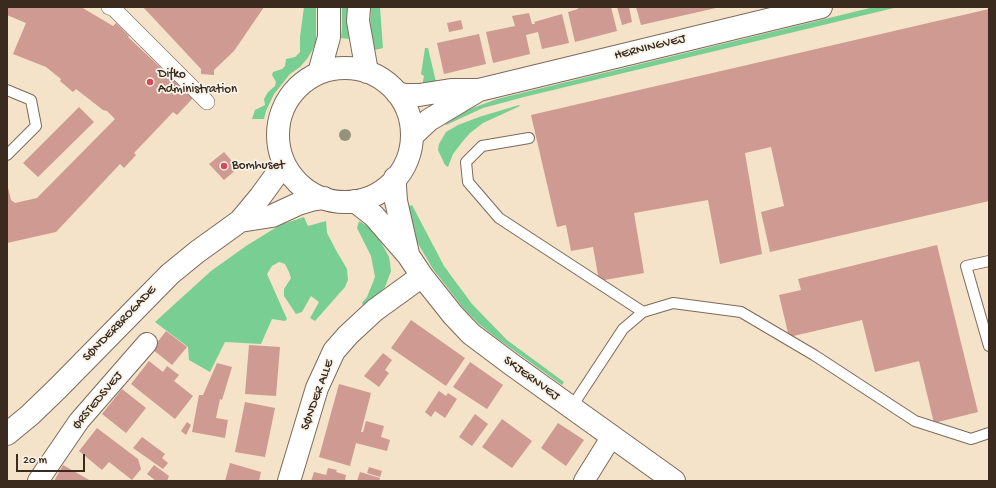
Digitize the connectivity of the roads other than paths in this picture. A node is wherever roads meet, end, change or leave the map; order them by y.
1 (109, 7) edge
2 (328, 7) edge
3 (359, 7) edge
4 (821, 7) edge
5 (367, 72) junction
6 (320, 73) junction
7 (7, 90) edge
8 (479, 90) junction
9 (401, 96) junction
10 (207, 102) dead end
11 (529, 138) dead end
12 (411, 142) junction
13 (7, 155) edge
14 (284, 164) junction
15 (392, 187) junction
16 (315, 197) junction
17 (355, 201) junction
18 (240, 221) junction
19 (408, 255) junction
20 (989, 261) edge
21 (422, 276) junction
22 (643, 312) junction
23 (147, 343) dead end
24 (989, 346) edge
25 (572, 408) junction
26 (7, 434) edge
27 (989, 434) edge
28 (612, 436) junction
29 (38, 481) edge
30 (289, 481) edge
31 (584, 481) edge
32 (674, 481) edge

1 - 10 street
2 - 6 street
3 - 5 street
4 - 8 street, HERNINGVEJ
5 - 6 street
5 - 9 street
6 - 14 street
7 - 13 lane
8 - 9 street, HERNINGVEJ
8 - 12 street, HERNINGVEJ
9 - 12 street
11 - 22 lane
12 - 15 street
14 - 16 street
14 - 18 street, SØNDERBROGADE
15 - 17 street
15 - 19 street, SKJERNVEJ
16 - 17 street
16 - 18 street, SØNDERBROGADE
17 - 19 street, SKJERNVEJ
18 - 26 street, SØNDERBROGADE
19 - 21 street, SKJERNVEJ
20 - 24 lane
21 - 25 street, SKJERNVEJ
21 - 30 street, SØNDER ALLE
22 - 25 lane
22 - 27 lane
23 - 29 street, ØRSTEDSVEJ
25 - 28 street, SKJERNVEJ
28 - 31 street
28 - 32 street, SKJERNVEJ

